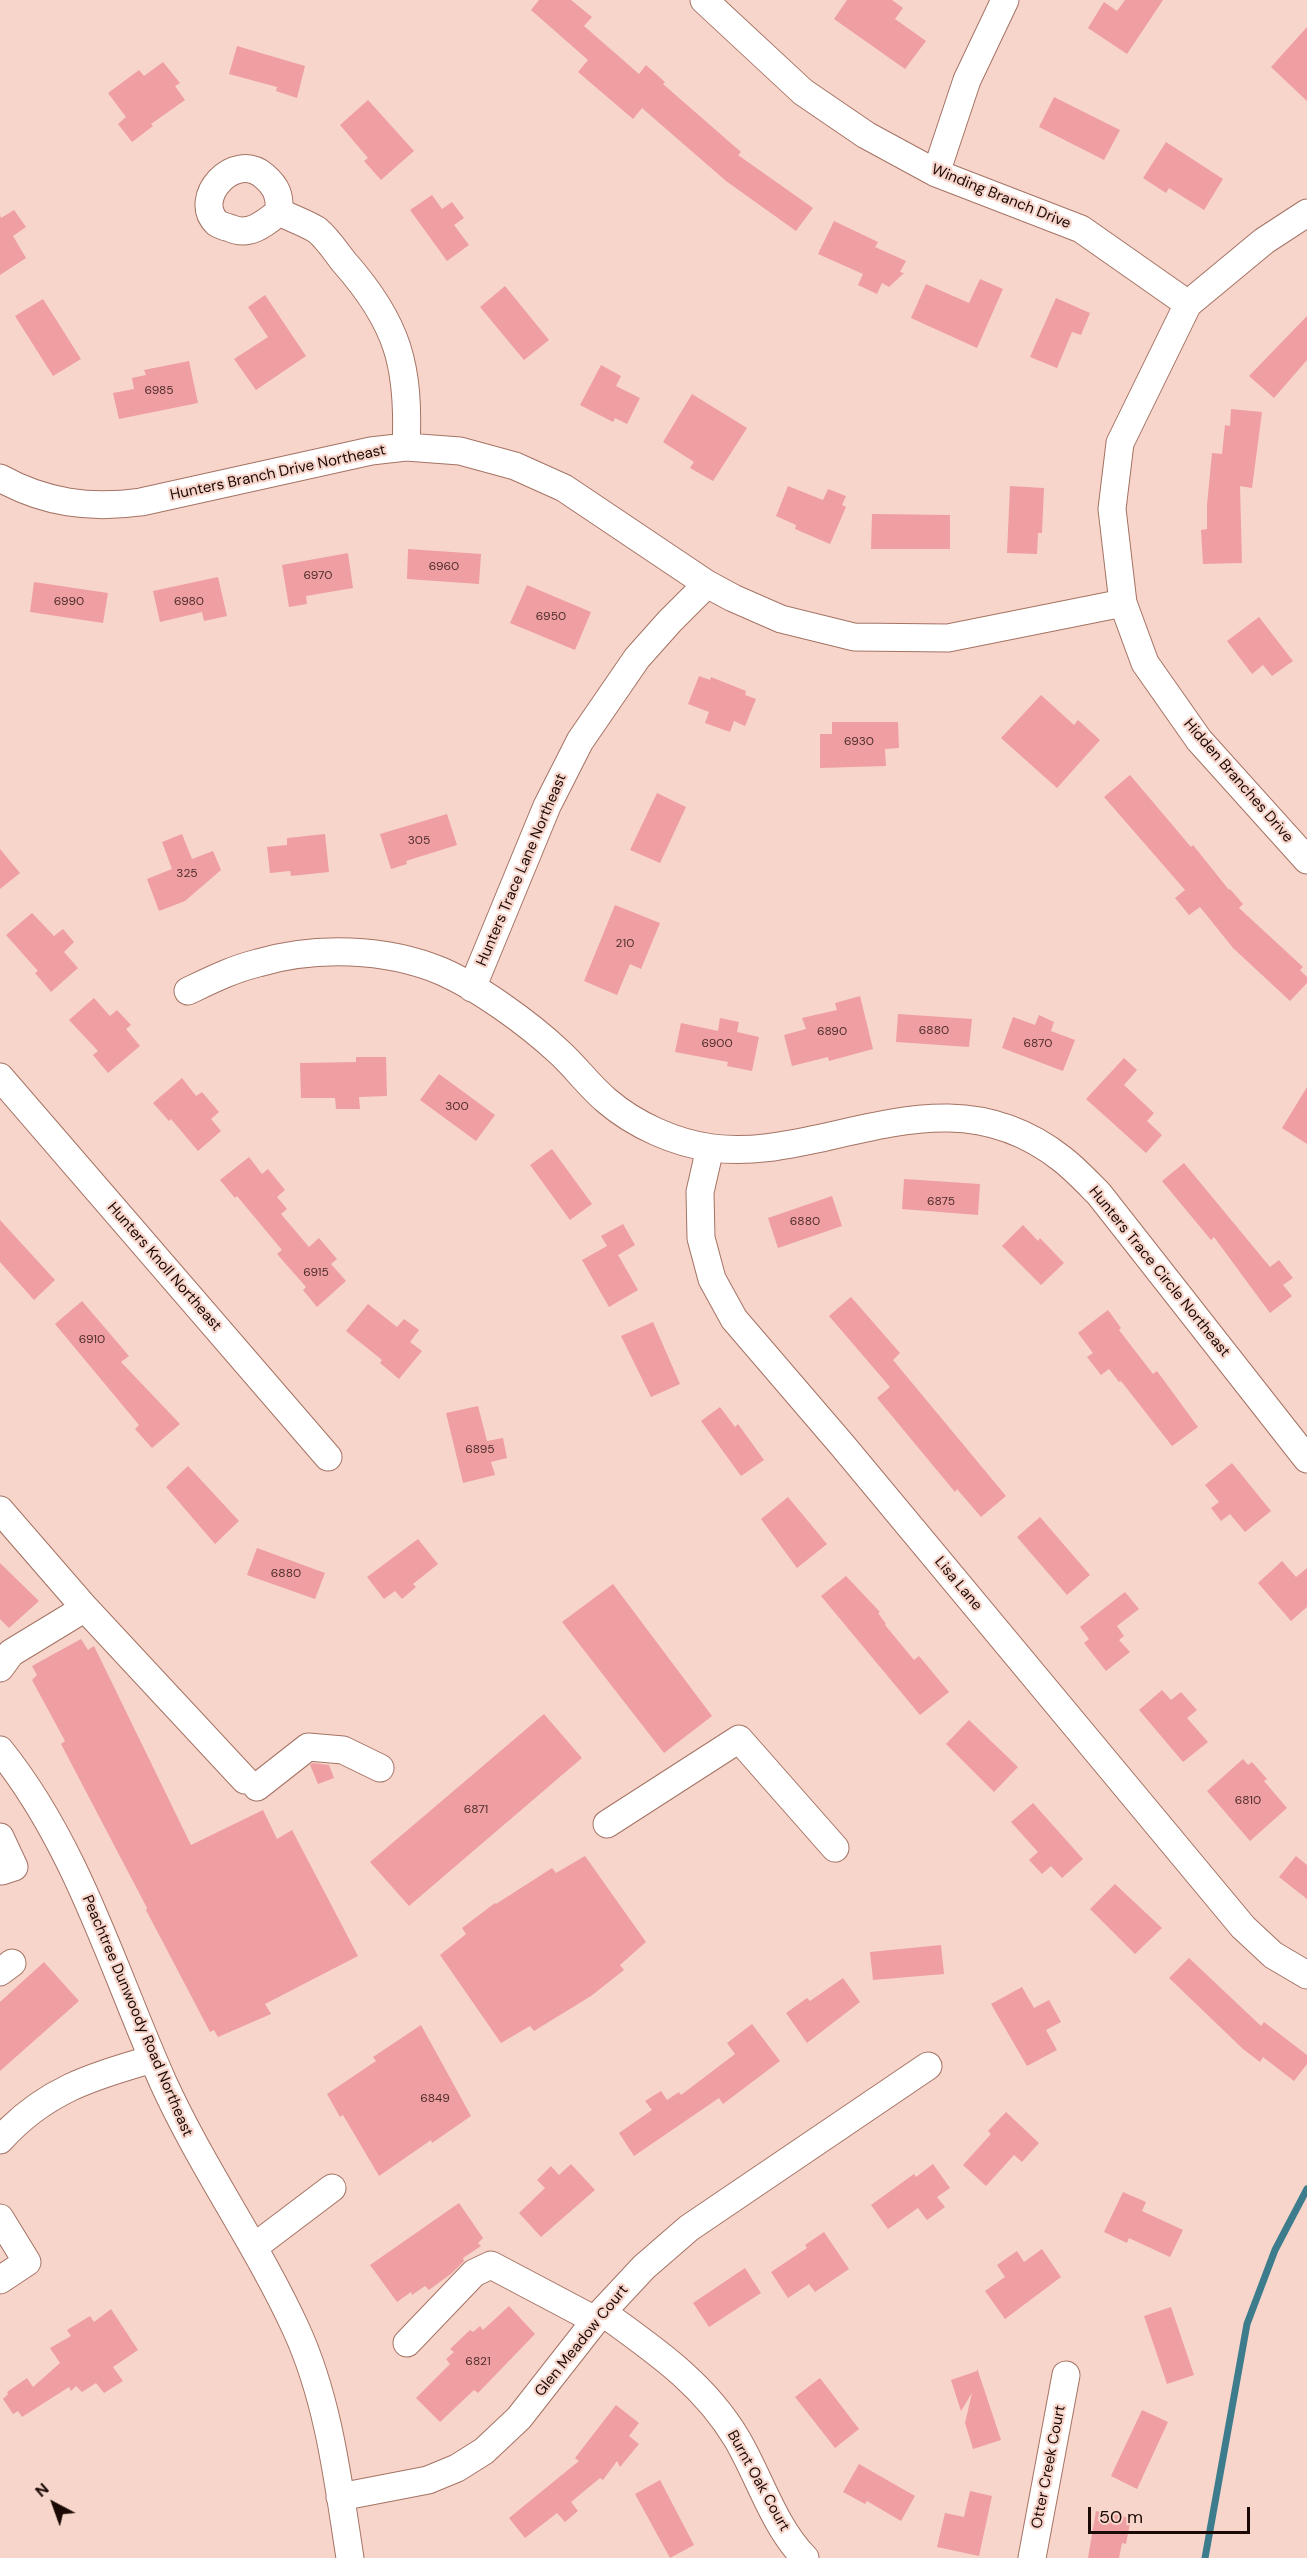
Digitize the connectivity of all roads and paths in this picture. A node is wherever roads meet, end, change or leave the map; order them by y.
1 (704, 0) edge
2 (1005, 0) edge
3 (936, 173) junction
4 (279, 212) dead end
5 (1307, 213) edge
6 (1188, 304) junction
7 (406, 447) junction
8 (0, 478) edge
9 (707, 584) junction
10 (1123, 603) junction
11 (1307, 860) edge
12 (472, 987) junction
13 (188, 991) dead end
14 (0, 1077) edge
15 (710, 1148) junction
16 (328, 1457) dead end
17 (1307, 1460) edge
18 (0, 1510) edge
19 (85, 1608) junction
20 (0, 1668) edge
21 (0, 1750) edge
22 (380, 1768) dead end
23 (607, 1824) dead end
24 (0, 1837) edge
25 (835, 1848) dead end
26 (2, 1871) dead end
27 (1307, 1975) edge
28 (153, 2059) junction
29 (928, 2066) dead end
30 (0, 2140) edge
31 (332, 2188) dead end
32 (0, 2218) edge
33 (254, 2247) junction
34 (0, 2280) edge
35 (599, 2316) junction
36 (407, 2343) dead end
37 (1066, 2375) dead end
38 (340, 2497) junction
39 (350, 2558) edge
40 (805, 2558) edge
41 (1032, 2558) edge

1 - 3 street, Winding Branch Drive
2 - 3 street
3 - 6 street, Winding Branch Drive
4 - 7 street
5 - 6 street, Hidden Branches Drive
6 - 10 street, Hidden Branches Drive
7 - 8 street, Hunters Branch Drive Northeast
7 - 9 street, Hunters Branch Drive Northeast
9 - 10 street, Hunters Branch Drive Northeast
9 - 12 street, Hunters Trace Lane Northeast
10 - 11 street, Hidden Branches Drive
12 - 13 street, Hunters Trace Circle Northeast
12 - 15 street, Hunters Trace Circle Northeast
14 - 16 street, Hunters Knoll Northeast
15 - 17 street, Hunters Trace Circle Northeast
15 - 27 street, Lisa Lane
18 - 19 street
19 - 20 street
19 - 22 street
21 - 28 street, Peachtree Dunwoody Road Northeast
23 - 25 street
24 - 26 street
28 - 30 street
28 - 33 street, Peachtree Dunwoody Road Northeast
29 - 35 street, Glen Meadow Court
31 - 33 street
32 - 34 street
33 - 38 street, Peachtree Dunwoody Road Northeast
35 - 36 street, Burnt Oak Court
35 - 38 street, Glen Meadow Court
35 - 40 street, Burnt Oak Court
37 - 41 street, Otter Creek Court
38 - 39 street, Peachtree Dunwoody Road Northeast

